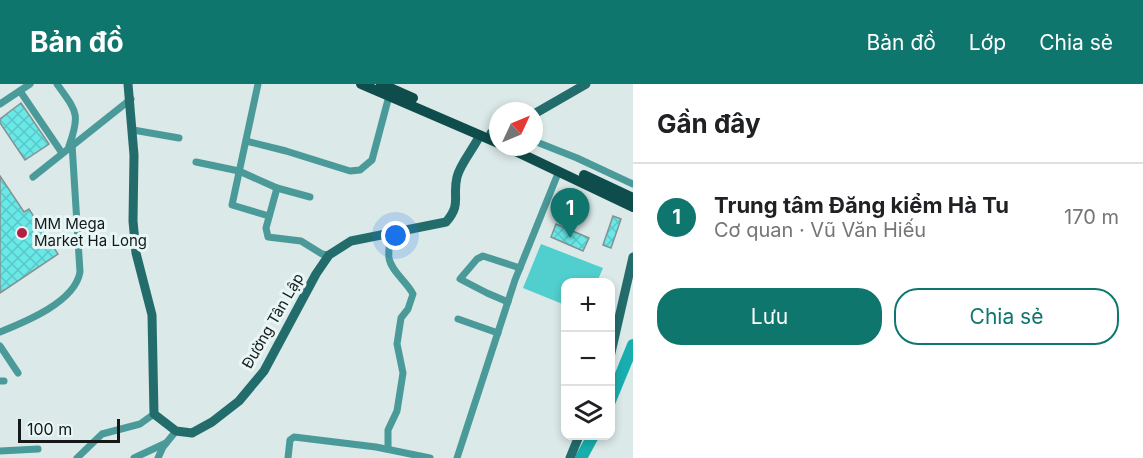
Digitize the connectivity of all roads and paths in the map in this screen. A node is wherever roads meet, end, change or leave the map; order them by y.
1 (30, 84) edge
2 (57, 84) edge
3 (128, 84) edge
4 (258, 84) edge
5 (361, 84) edge
6 (381, 84) edge
7 (586, 84) edge
8 (20, 91) junction
9 (389, 96) junction
10 (130, 99) junction
11 (0, 104) edge
12 (543, 109) edge
13 (133, 130) junction
14 (489, 132) edge
15 (489, 132) edge
16 (489, 136) edge
17 (179, 138) dead end
18 (246, 141) junction
19 (71, 145) junction
20 (543, 145) edge
21 (62, 153) junction
22 (526, 156) edge
23 (542, 156) edge
24 (196, 162) dead end
25 (239, 171) junction
26 (559, 171) junction
27 (33, 177) dead end
28 (633, 184) edge
29 (278, 188) junction
30 (310, 196) dead end
31 (633, 198) edge
32 (633, 207) edge
33 (269, 216) junction
34 (391, 233) junction
35 (329, 255) junction
36 (633, 256) edge
37 (520, 268) junction
38 (508, 302) junction
39 (458, 319) dead end
40 (0, 332) edge
41 (498, 333) junction
42 (615, 335) edge
43 (0, 346) edge
44 (18, 373) dead end
45 (154, 414) junction
46 (176, 431) junction
47 (577, 440) edge
48 (166, 443) junction
49 (38, 449) dead end
50 (388, 449) junction
51 (0, 452) edge
52 (76, 458) edge
53 (134, 458) edge
54 (158, 458) edge
55 (288, 458) edge
56 (430, 458) edge
57 (457, 458) edge
58 (570, 458) edge

1 - 8 street
2 - 19 street
3 - 10 street
4 - 18 street
5 - 9 main road
6 - 15 main road
7 - 12 street
8 - 11 street
8 - 21 street
9 - 14 main road
9 - 18 street
10 - 13 street
10 - 19 street
13 - 17 street
13 - 45 street
16 - 34 street, Đường Tân Lập
18 - 25 street
19 - 21 street
19 - 40 street
20 - 28 street
21 - 27 street
22 - 26 main road
23 - 31 main road
24 - 25 street
25 - 29 street
25 - 33 street
26 - 32 main road
26 - 37 street
29 - 30 street
29 - 33 street
33 - 35 street
34 - 35 street, Đường Tân Lập
34 - 50 street
35 - 46 street, Đường Tân Lập
36 - 42 street
37 - 38 street
37 - 38 street
38 - 41 street
39 - 41 street
41 - 57 street
43 - 44 street
45 - 46 street
45 - 52 street
46 - 48 street
47 - 58 street
48 - 53 street
48 - 54 street
49 - 51 street
50 - 55 street
50 - 56 street

